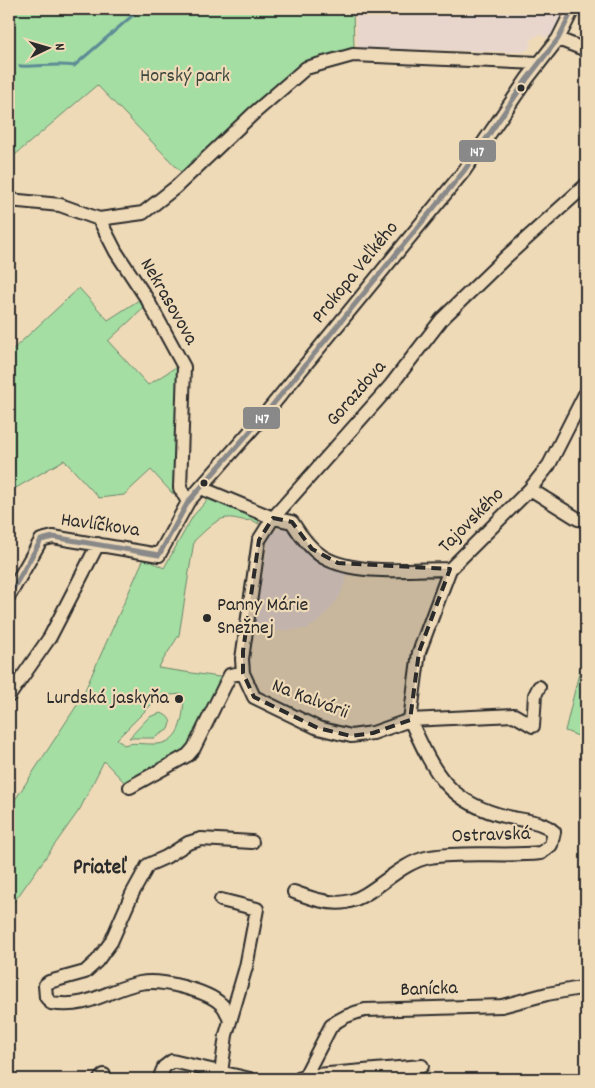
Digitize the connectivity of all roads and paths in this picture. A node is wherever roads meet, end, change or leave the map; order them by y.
1 (573, 9) edge
2 (558, 39) junction
3 (586, 50) edge
4 (539, 63) junction
5 (586, 185) edge
6 (9, 200) edge
7 (99, 219) junction
8 (586, 392) edge
9 (201, 488) junction
10 (530, 489) junction
11 (188, 502) junction
12 (274, 518) junction
13 (586, 520) edge
14 (98, 544) junction
15 (159, 554) joint
16 (450, 569) junction
17 (9, 596) edge
18 (243, 673) junction
19 (539, 687) dead end
20 (9, 696) edge
21 (410, 720) junction
22 (130, 787) dead end
23 (252, 842) dead end
24 (294, 892) dead end
25 (221, 900) dead end
26 (586, 987) edge
27 (230, 1021) junction
28 (422, 1066) dead end
29 (228, 1076) edge
30 (302, 1078) edge
31 (159, 1079) edge
32 (250, 1079) edge

1 - 2 street, Prokopa Veľkého
2 - 3 street
2 - 4 street, Prokopa Veľkého
4 - 7 street
4 - 9 street, Prokopa Veľkého
5 - 12 street, Gorazdova
6 - 7 street
7 - 11 street, Nekrasovova
8 - 10 street, Tajovského
9 - 11 street, Prokopa Veľkého
9 - 12 street
10 - 13 street
10 - 16 street, Tajovského
11 - 15 street, Prokopa Veľkého
12 - 16 street
12 - 18 street, Gorazdova
14 - 15 street, Havlíčkova
14 - 17 street, Havlíčkova
14 - 20 street
16 - 21 street, Tajovského
18 - 21 street, Na Kalvárii
18 - 22 street
19 - 21 street, Na Kalvárii
21 - 24 street, Ostravská
23 - 27 street
25 - 27 street
26 - 30 street, Banícka
27 - 29 street
28 - 30 street
29 - 31 street
29 - 32 street

